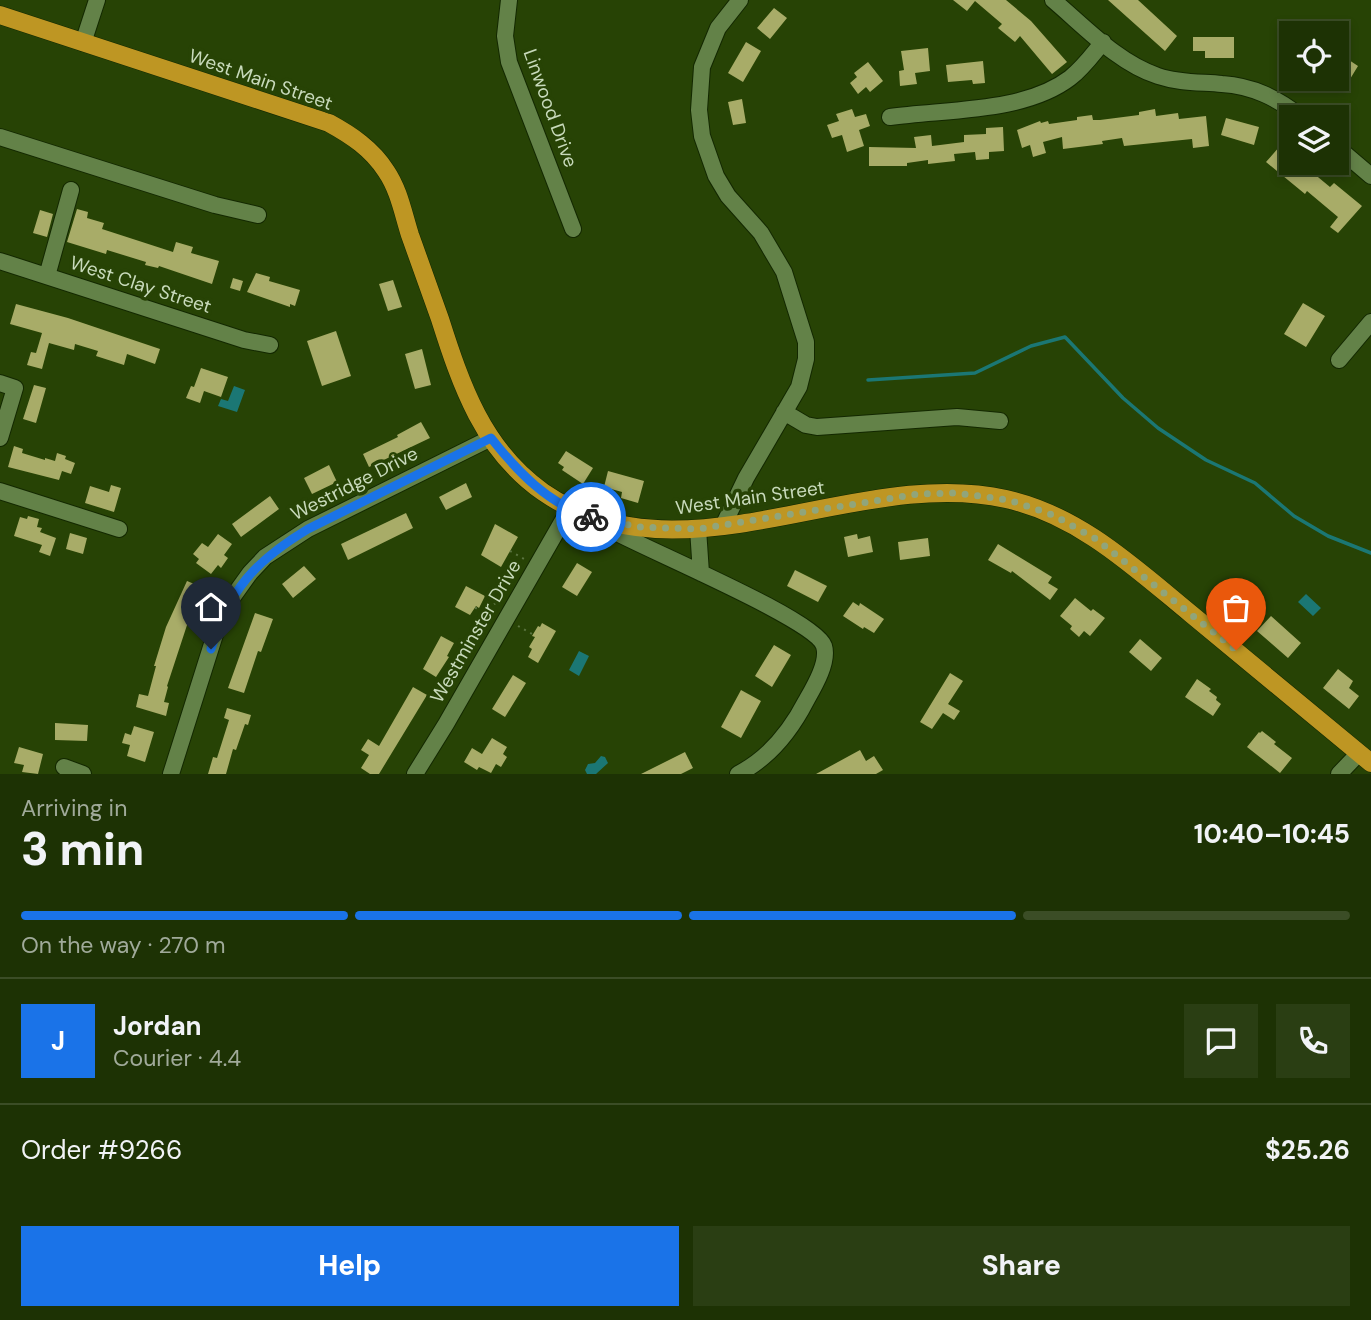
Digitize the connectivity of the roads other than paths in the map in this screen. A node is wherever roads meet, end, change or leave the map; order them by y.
1 (97, 0) edge
2 (509, 0) edge
3 (740, 0) edge
4 (1053, 0) edge
5 (0, 15) edge
6 (1103, 42) junction
7 (83, 43) junction
8 (1284, 105) edge
9 (890, 117) dead end
10 (0, 137) edge
11 (1349, 157) edge
12 (1371, 176) edge
13 (71, 190) dead end
14 (258, 215) dead end
15 (573, 229) dead end
16 (0, 261) edge
17 (47, 276) junction
18 (1371, 322) edge
19 (270, 345) dead end
20 (1339, 360) dead end
21 (0, 383) edge
22 (784, 412) junction
23 (1000, 421) dead end
24 (0, 438) edge
25 (491, 438) junction
26 (0, 491) edge
27 (578, 512) junction
28 (723, 526) junction
29 (119, 529) dead end
30 (698, 529) junction
31 (701, 573) junction
32 (1365, 758) edge
33 (64, 767) dead end
34 (83, 774) edge
35 (172, 774) edge
36 (415, 774) edge
37 (738, 774) edge
38 (1339, 774) edge

1 - 7 street
2 - 15 street, Linwood Drive
3 - 22 street
4 - 6 street
5 - 7 main road, West Main Street
6 - 8 street
6 - 9 street
7 - 25 main road, West Main Street
10 - 14 street
11 - 12 street
13 - 17 street
16 - 17 street, West Clay Street
17 - 19 street, West Clay Street
18 - 20 street
21 - 24 street
22 - 23 street
22 - 28 street
25 - 27 main road, West Main Street
25 - 35 street, Westridge Drive
26 - 29 street
27 - 30 main road, West Main Street
27 - 31 street
27 - 36 street, Westminster Drive
28 - 30 main road, West Main Street
28 - 32 main road, West Main Street
30 - 31 street
31 - 37 street
32 - 38 street
33 - 34 street

